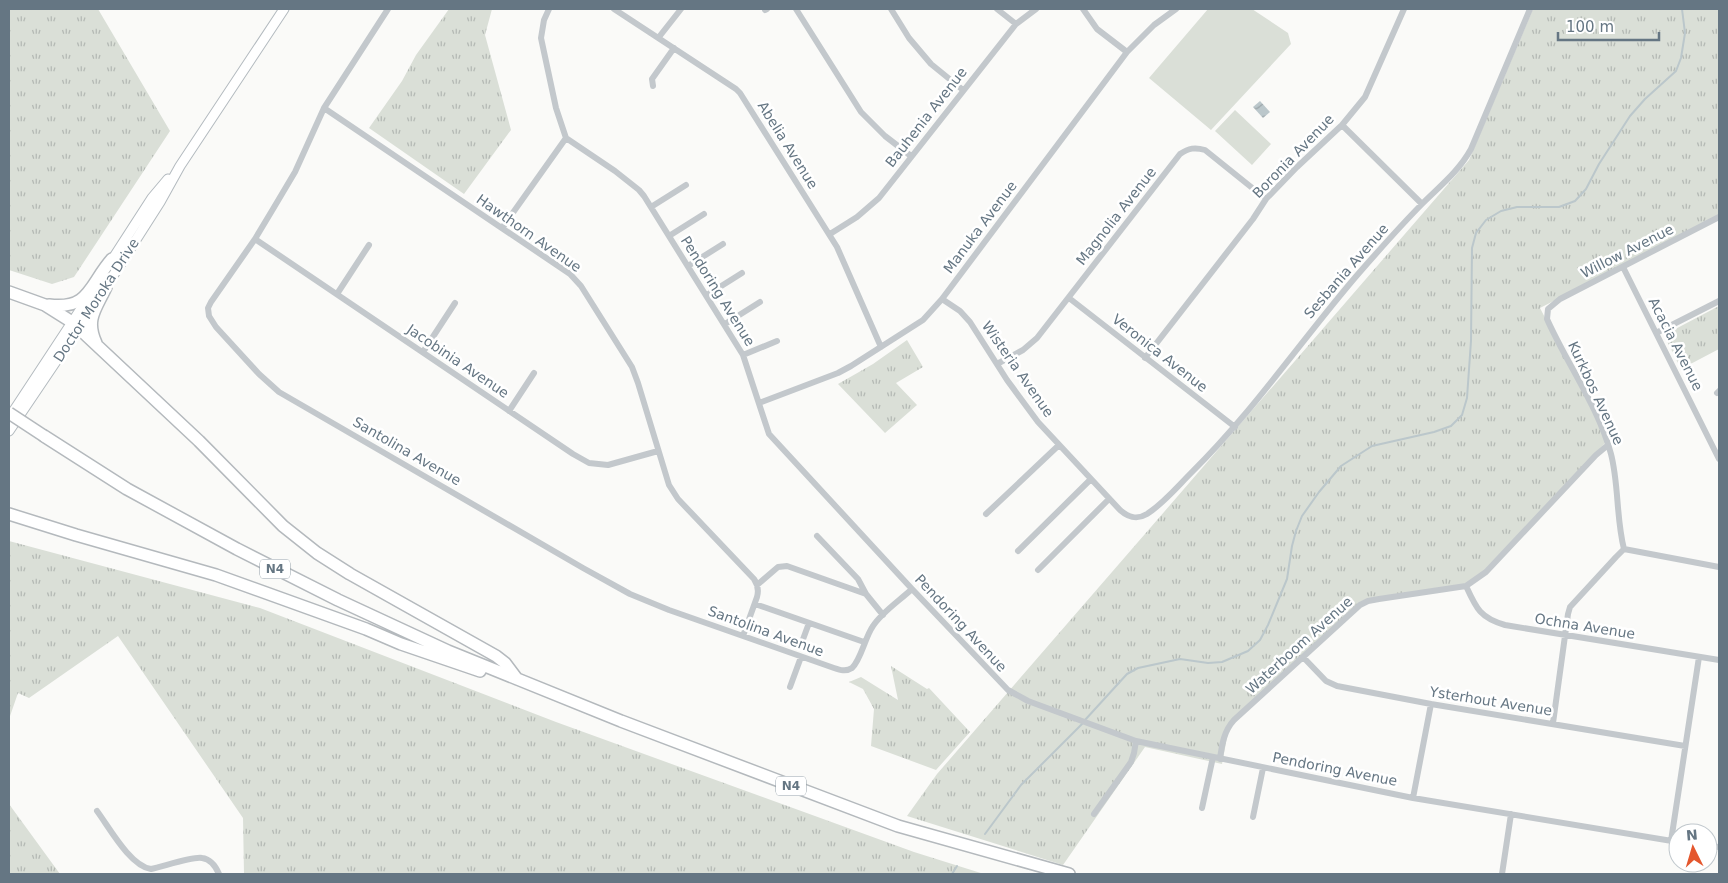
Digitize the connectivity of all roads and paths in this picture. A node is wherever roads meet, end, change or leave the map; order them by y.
1 (284, 9) edge
2 (388, 9) edge
3 (549, 9) edge
4 (614, 9) edge
5 (681, 9) edge
6 (796, 9) edge
7 (891, 9) edge
8 (997, 9) edge
9 (1036, 9) edge
10 (1083, 9) edge
11 (1176, 9) edge
12 (1404, 9) edge
13 (1530, 9) edge
14 (1016, 24) junction
15 (659, 38) junction
16 (674, 48) junction
17 (1127, 52) junction
18 (653, 86) dead end
19 (963, 90) junction
20 (324, 108) junction
21 (1342, 125) junction
22 (566, 138) junction
23 (911, 156) junction
24 (180, 166) junction
25 (686, 184) dead end
26 (1266, 199) junction
27 (1422, 204) junction
28 (651, 207) junction
29 (704, 214) dead end
30 (1719, 217) edge
31 (502, 228) junction
32 (830, 234) junction
33 (669, 236) junction
34 (255, 239) junction
35 (723, 244) dead end
36 (369, 245) dead end
37 (112, 259) junction
38 (688, 266) junction
39 (1623, 267) junction
40 (742, 273) dead end
41 (106, 287) junction
42 (9, 292) edge
43 (338, 294) junction
44 (707, 296) junction
45 (1069, 298) junction
46 (942, 299) junction
47 (1719, 301) edge
48 (760, 302) dead end
49 (455, 303) dead end
50 (45, 305) junction
51 (1548, 309) joint
52 (725, 324) junction
53 (75, 325) junction
54 (1656, 333) junction
55 (777, 341) dead end
56 (96, 344) junction
57 (881, 347) junction
58 (423, 352) junction
59 (743, 355) junction
60 (1145, 358) junction
61 (998, 364) junction
62 (534, 373) dead end
63 (759, 403) junction
64 (509, 411) junction
65 (9, 413) edge
66 (9, 418) edge
67 (1235, 427) junction
68 (9, 432) edge
69 (1059, 445) junction
70 (1608, 445) junction
71 (658, 451) junction
72 (1719, 459) edge
73 (1091, 479) junction
74 (1109, 499) junction
75 (9, 514) edge
76 (986, 514) dead end
77 (1135, 518) joint
78 (817, 536) dead end
79 (1624, 549) junction
80 (1018, 551) dead end
81 (1719, 567) edge
82 (1038, 570) dead end
83 (757, 585) junction
84 (1466, 586) junction
85 (912, 589) junction
86 (866, 594) junction
87 (755, 604) junction
88 (883, 615) junction
89 (809, 623) junction
90 (1565, 635) junction
91 (743, 636) junction
92 (802, 642) dead end
93 (864, 642) junction
94 (801, 657) junction
95 (1303, 657) junction
96 (1700, 657) junction
97 (1719, 660) edge
98 (518, 680) junction
99 (790, 687) dead end
100 (1431, 704) junction
101 (1553, 723) junction
102 (1136, 741) junction
103 (1685, 746) junction
104 (1216, 758) junction
105 (1263, 768) junction
106 (1413, 798) junction
107 (1202, 808) dead end
108 (97, 810) dead end
109 (1094, 814) dead end
110 (1511, 814) junction
111 (1253, 817) dead end
112 (1676, 823) edge
113 (1668, 840) edge
114 (219, 874) edge
115 (1069, 874) edge
116 (1502, 874) edge

1 - 24 main road, Doctor Moroka Drive
2 - 20 street, Santolina Avenue
3 - 22 street
4 - 15 street, Abelia Avenue
5 - 15 street
6 - 23 street
7 - 19 street
8 - 14 street
9 - 14 street, Bauhenia Avenue
10 - 17 street
11 - 17 street, Manuka Avenue
12 - 21 street, Boronia Avenue
13 - 27 street, Sesbania Avenue
14 - 19 street, Bauhenia Avenue
15 - 16 street, Abelia Avenue
16 - 18 street
16 - 32 street, Abelia Avenue
17 - 46 street, Manuka Avenue
19 - 23 street, Bauhenia Avenue
20 - 31 street, Hawthorn Avenue
20 - 34 street, Santolina Avenue
21 - 26 street, Boronia Avenue
21 - 27 street
22 - 28 street, Pendoring Avenue
22 - 31 street
23 - 32 street, Bauhenia Avenue
24 - 37 main road, Doctor Moroka Drive
24 - 41 main road, Doctor Moroka Drive
25 - 28 street
26 - 45 street, Magnolia Avenue
26 - 60 street, Boronia Avenue
27 - 67 street, Sesbania Avenue
28 - 33 street, Pendoring Avenue
29 - 33 street
30 - 39 street, Willow Avenue
31 - 71 street, Hawthorn Avenue
32 - 57 street, Abelia Avenue
33 - 38 street, Pendoring Avenue
34 - 43 street, Jacobinia Avenue
34 - 91 street, Santolina Avenue
35 - 38 street
36 - 43 street
37 - 50 highway
37 - 53 main road, Doctor Moroka Drive
38 - 44 street, Pendoring Avenue
39 - 51 street, Willow Avenue
39 - 54 street, Acacia Avenue
40 - 44 street
41 - 53 main road, Doctor Moroka Drive
41 - 56 highway
42 - 50 highway
43 - 58 street, Jacobinia Avenue
44 - 52 street, Pendoring Avenue
45 - 60 street, Veronica Avenue
45 - 61 street, Magnolia Avenue
46 - 57 street, Manuka Avenue
46 - 61 street, Wisteria Avenue
47 - 54 street
48 - 52 street
49 - 58 street
50 - 53 highway
51 - 70 street, Kurkbos Avenue
52 - 59 street, Pendoring Avenue
53 - 56 highway
53 - 66 main road, Doctor Moroka Drive
53 - 68 main road, Doctor Moroka Drive
54 - 72 street, Acacia Avenue
55 - 59 street
56 - 98 highway
57 - 63 street, Manuka Avenue
58 - 64 street, Jacobinia Avenue
59 - 63 street, Pendoring Avenue
60 - 67 street, Veronica Avenue
61 - 69 street, Wisteria Avenue
62 - 64 street
63 - 85 street, Pendoring Avenue
64 - 71 street, Jacobinia Avenue
65 - 98 highway, N4, bridge
67 - 77 street, Sesbania Avenue
69 - 73 street, Wisteria Avenue
69 - 76 street
70 - 79 street, Kurkbos Avenue
70 - 84 street, Waterboom Avenue
71 - 83 street, Hawthorn Avenue
73 - 74 street, Wisteria Avenue
73 - 80 street
74 - 77 street, Wisteria Avenue
74 - 82 street
75 - 98 highway
78 - 86 street
79 - 81 street
79 - 90 street
83 - 86 street
83 - 87 street
84 - 90 street, Ochna Avenue
84 - 95 street, Waterboom Avenue
85 - 88 street, Santolina Avenue
85 - 102 street, Pendoring Avenue
86 - 88 street
87 - 89 street
87 - 91 street
88 - 93 street, Santolina Avenue
89 - 92 street
89 - 93 street
90 - 96 street, Ochna Avenue
90 - 101 street
91 - 94 street, Santolina Avenue
93 - 94 street, Santolina Avenue
94 - 99 street
95 - 100 street, Ysterhout Avenue
95 - 104 street, Waterboom Avenue
96 - 97 street, Ochna Avenue
96 - 103 street
98 - 115 highway, N4
100 - 101 street, Ysterhout Avenue
100 - 106 street
101 - 103 street, Ysterhout Avenue
102 - 104 street, Pendoring Avenue
102 - 109 street
103 - 112 street
104 - 105 street, Pendoring Avenue
104 - 107 street, Waterboom Avenue
105 - 106 street, Pendoring Avenue
105 - 111 street
106 - 110 street, Pendoring Avenue
108 - 114 street
110 - 113 street, Pendoring Avenue
110 - 116 street

